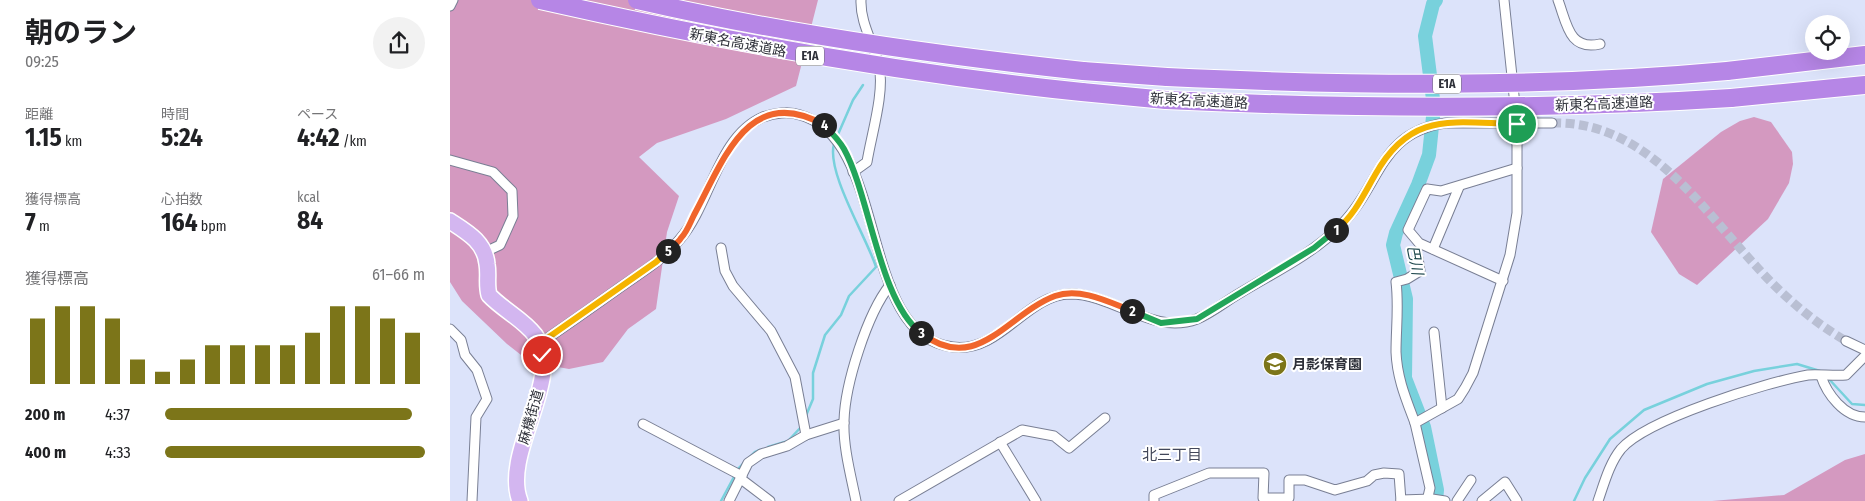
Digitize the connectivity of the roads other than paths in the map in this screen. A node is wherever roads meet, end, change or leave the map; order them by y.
1 (454, 0) edge
2 (540, 0) edge
3 (637, 0) edge
4 (861, 0) edge
5 (1504, 0) edge
6 (1558, 0) edge
7 (450, 6) edge
8 (1600, 44) dead end
9 (1865, 55) edge
10 (1865, 86) edge
11 (1552, 123) tunnel mouth
12 (1517, 124) junction
13 (450, 160) edge
14 (1517, 168) junction
15 (853, 172) junction
16 (1459, 187) junction
17 (450, 221) edge
18 (721, 248) dead end
19 (1433, 249) junction
20 (485, 252) junction
21 (1418, 258) dead end
22 (1503, 281) junction
23 (890, 285) junction
24 (450, 329) edge
25 (1434, 332) dead end
26 (1846, 341) tunnel mouth
27 (539, 344) junction
28 (1865, 350) edge
29 (1865, 356) edge
30 (1821, 376) junction
31 (1442, 408) junction
32 (1865, 417) edge
33 (1105, 418) dead end
34 (1420, 420) junction
35 (844, 423) junction
36 (643, 424) dead end
37 (806, 435) junction
38 (1000, 442) junction
39 (738, 475) junction
40 (1471, 480) dead end
41 (1263, 500) edge
42 (1429, 500) edge
43 (1444, 500) edge
44 (472, 501) edge
45 (520, 501) edge
46 (730, 501) edge
47 (770, 501) edge
48 (856, 501) edge
49 (899, 501) edge
50 (1036, 501) edge
51 (1154, 501) edge
52 (1401, 501) edge
53 (1457, 501) edge
54 (1482, 501) edge
55 (1517, 501) edge
56 (1598, 501) edge

1 - 7 street
2 - 10 highway, 新東名高速道路 / E1A, bridge
3 - 9 highway, 新東名高速道路 / E1A, bridge
4 - 15 street
5 - 12 street
6 - 8 street
11 - 12 street
12 - 14 street
12 - 23 street
13 - 20 street
14 - 16 street
14 - 22 street
15 - 23 street
15 - 27 street
16 - 19 street
16 - 19 street
17 - 20 main road
18 - 37 street
19 - 22 street
20 - 27 main road
21 - 34 street
22 - 31 street
23 - 35 street
24 - 44 street
25 - 31 street
26 - 28 street
27 - 45 main road, 麻機街道
29 - 30 street
30 - 32 street
30 - 56 street
31 - 34 street
33 - 38 street
34 - 42 street
35 - 37 street
35 - 48 street
36 - 39 street
37 - 39 street
38 - 49 street
38 - 50 street
39 - 46 street
39 - 47 street
40 - 53 street
41 - 51 street
41 - 52 street
42 - 43 street
42 - 52 street
54 - 55 street

